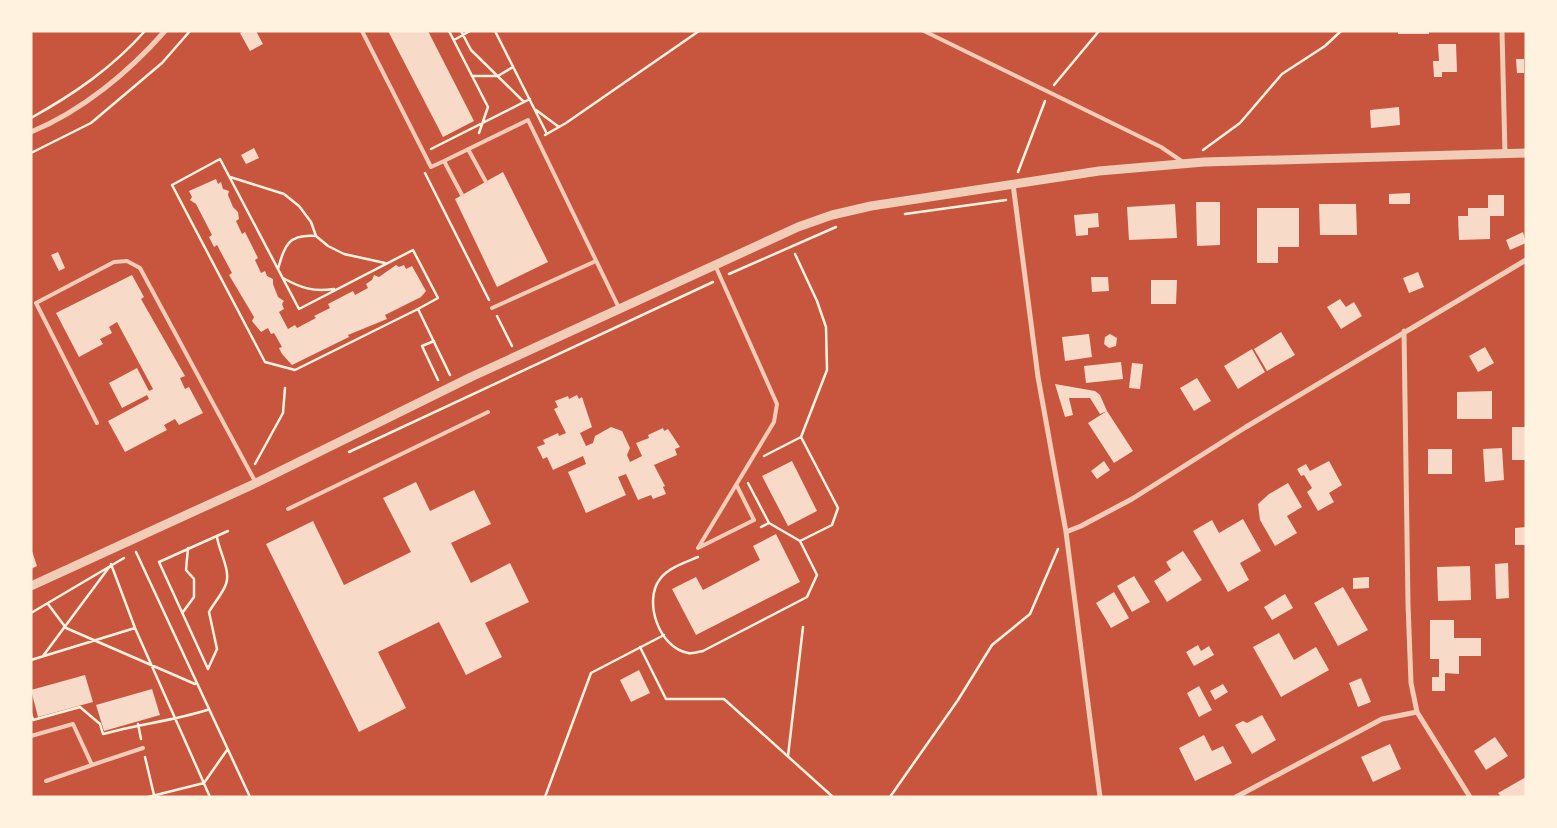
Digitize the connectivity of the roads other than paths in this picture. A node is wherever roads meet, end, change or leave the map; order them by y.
1 (165, 31) edge
2 (362, 31) edge
3 (924, 31) edge
4 (1502, 31) edge
5 (31, 132) edge
6 (468, 149) junction
7 (1526, 153) edge
8 (1505, 154) junction
9 (444, 161) junction
10 (1186, 163) junction
11 (486, 182) dead end
12 (1014, 183) junction
13 (462, 195) dead end
14 (596, 260) junction
15 (1526, 260) edge
16 (715, 265) junction
17 (492, 308) road end
18 (620, 310) junction
19 (1404, 331) junction
20 (488, 412) dead end
21 (97, 423) dead end
22 (256, 484) junction
23 (737, 486) junction
24 (288, 509) dead end
25 (1066, 532) junction
26 (31, 586) edge
27 (1417, 712) junction
28 (31, 736) edge
29 (143, 748) road end
30 (92, 765) junction
31 (46, 781) dead end
32 (1100, 797) edge
33 (1236, 797) edge
34 (1470, 797) edge

1 - 5 street
2 - 9 lane
3 - 10 lane
4 - 8 street
6 - 9 lane
6 - 11 lane
6 - 14 lane
7 - 8 street
8 - 10 street
9 - 13 lane
10 - 12 street
12 - 16 street
12 - 25 street
14 - 17 lane
14 - 18 lane
15 - 19 street
16 - 18 street
16 - 23 lane
18 - 22 street
19 - 25 street
19 - 27 street
20 - 24 lane
21 - 22 lane
22 - 26 street
23 - 23 lane
25 - 32 street
27 - 33 street
27 - 34 street
28 - 30 lane
29 - 30 lane
30 - 31 lane

